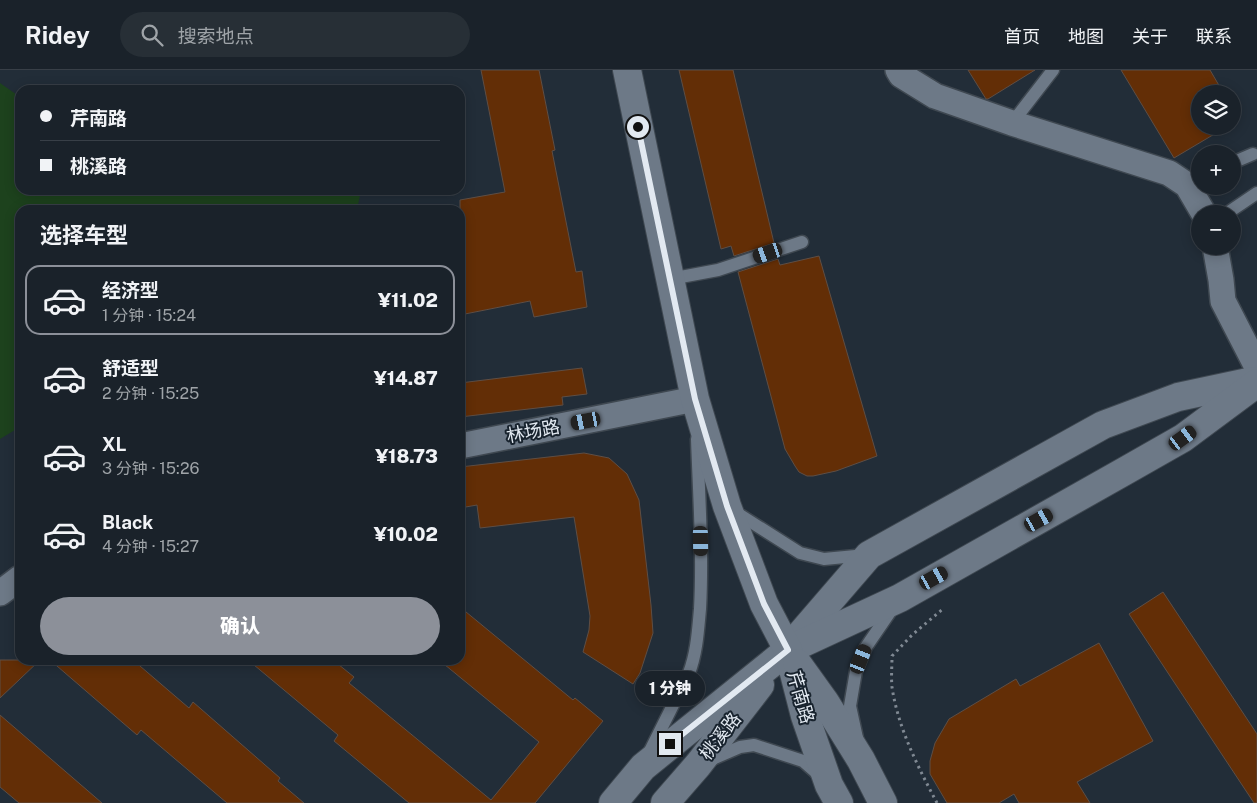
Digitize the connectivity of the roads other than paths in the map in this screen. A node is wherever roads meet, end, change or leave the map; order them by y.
1 (627, 70) edge
2 (898, 70) edge
3 (1053, 70) edge
4 (1012, 124) junction
5 (1253, 154) dead end
6 (1241, 159) edge
7 (1191, 181) edge
8 (1257, 193) edge
9 (1239, 205) edge
10 (802, 242) dead end
11 (1217, 255) edge
12 (670, 279) junction
13 (1257, 367) edge
14 (1257, 382) edge
15 (695, 399) junction
16 (465, 445) edge
17 (727, 506) junction
18 (869, 555) junction
19 (15, 582) edge
20 (0, 592) edge
21 (900, 598) junction
22 (788, 650) junction
23 (861, 760) junction
24 (698, 765) junction
25 (642, 767) junction
26 (834, 794) edge
27 (613, 803) edge
28 (665, 803) edge
29 (883, 803) edge

1 - 12 street, 芹南路
2 - 4 street
3 - 4 lane
4 - 7 street
5 - 6 lane
8 - 9 lane
10 - 12 lane
11 - 13 street
12 - 15 street, 芹南路
14 - 18 street
14 - 21 street
15 - 16 street, 林场路
15 - 17 street, 芹南路
15 - 25 lane, 桃溪路
17 - 18 lane
17 - 22 street, 芹南路
18 - 22 street
19 - 20 street
21 - 22 street
21 - 23 lane
22 - 23 street
22 - 24 street, 桃溪路
22 - 25 street, 桃溪路
22 - 26 street, 芹南路
23 - 29 street
24 - 26 lane
24 - 28 street, 桃溪路
25 - 27 street, 桃溪路

